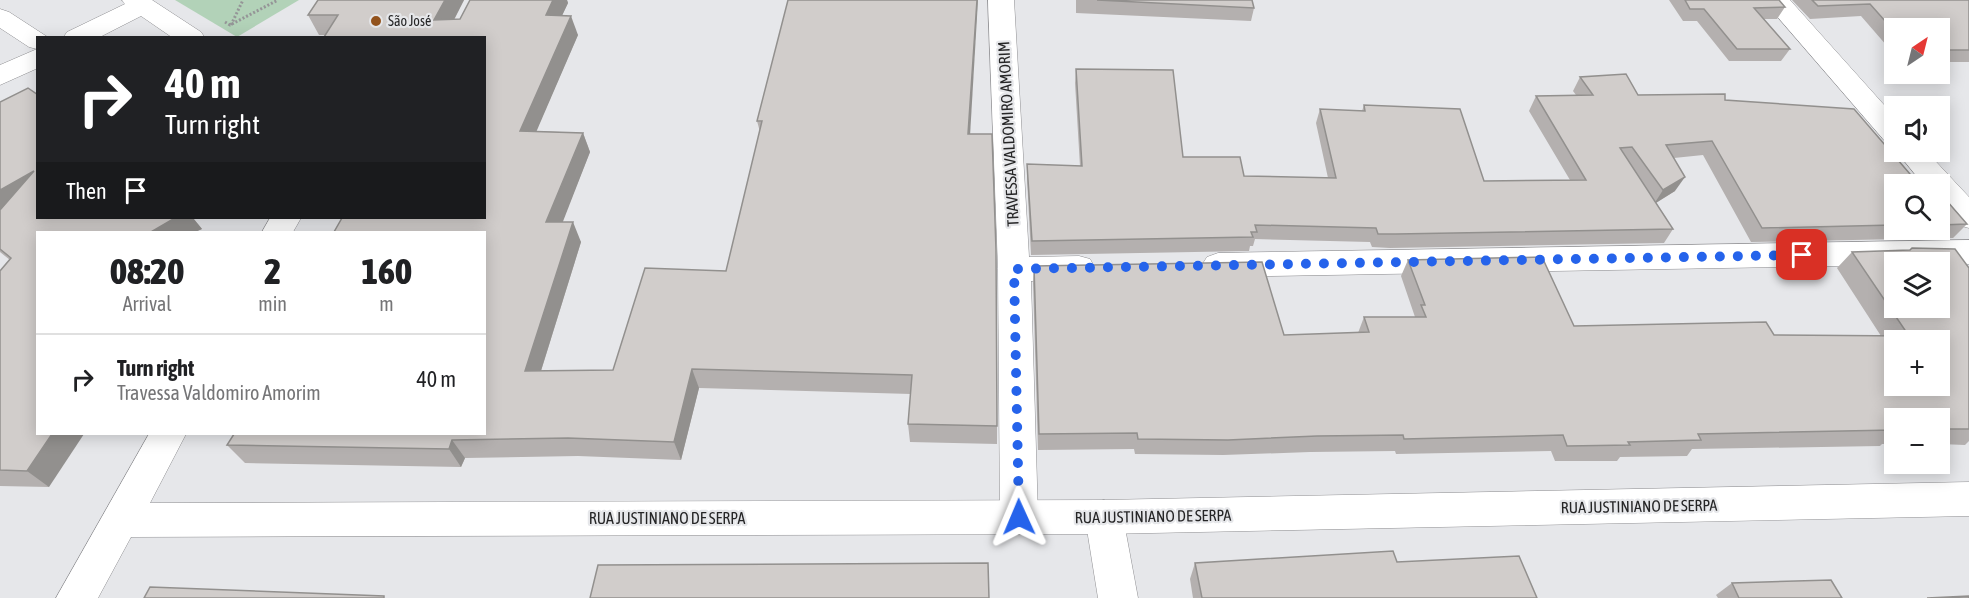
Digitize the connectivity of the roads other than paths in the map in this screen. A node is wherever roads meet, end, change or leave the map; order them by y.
1 (1001, 0) edge
2 (1776, 0) edge
3 (138, 2) edge
4 (0, 17) edge
5 (79, 36) edge
6 (189, 36) edge
7 (36, 40) edge
8 (36, 58) edge
9 (0, 75) edge
10 (1884, 122) edge
11 (1920, 162) edge
12 (1969, 217) edge
13 (1969, 252) edge
14 (1193, 266) edge
15 (1110, 267) edge
16 (1014, 269) junction
17 (167, 435) edge
18 (1969, 499) edge
19 (1019, 517) junction
20 (1104, 517) junction
21 (121, 520) junction
22 (76, 598) edge
23 (1118, 598) edge

1 - 16 street, TRAVESSA VALDOMIRO AMORIM
2 - 10 street
3 - 5 street
3 - 6 street
4 - 7 street
8 - 9 street
11 - 12 street
13 - 14 street
15 - 16 street
16 - 19 street, TRAVESSA VALDOMIRO AMORIM
17 - 21 street
18 - 20 street, RUA JUSTINIANO DE SERPA
19 - 20 street, RUA JUSTINIANO DE SERPA
19 - 21 street, RUA JUSTINIANO DE SERPA
20 - 23 street
21 - 22 street

